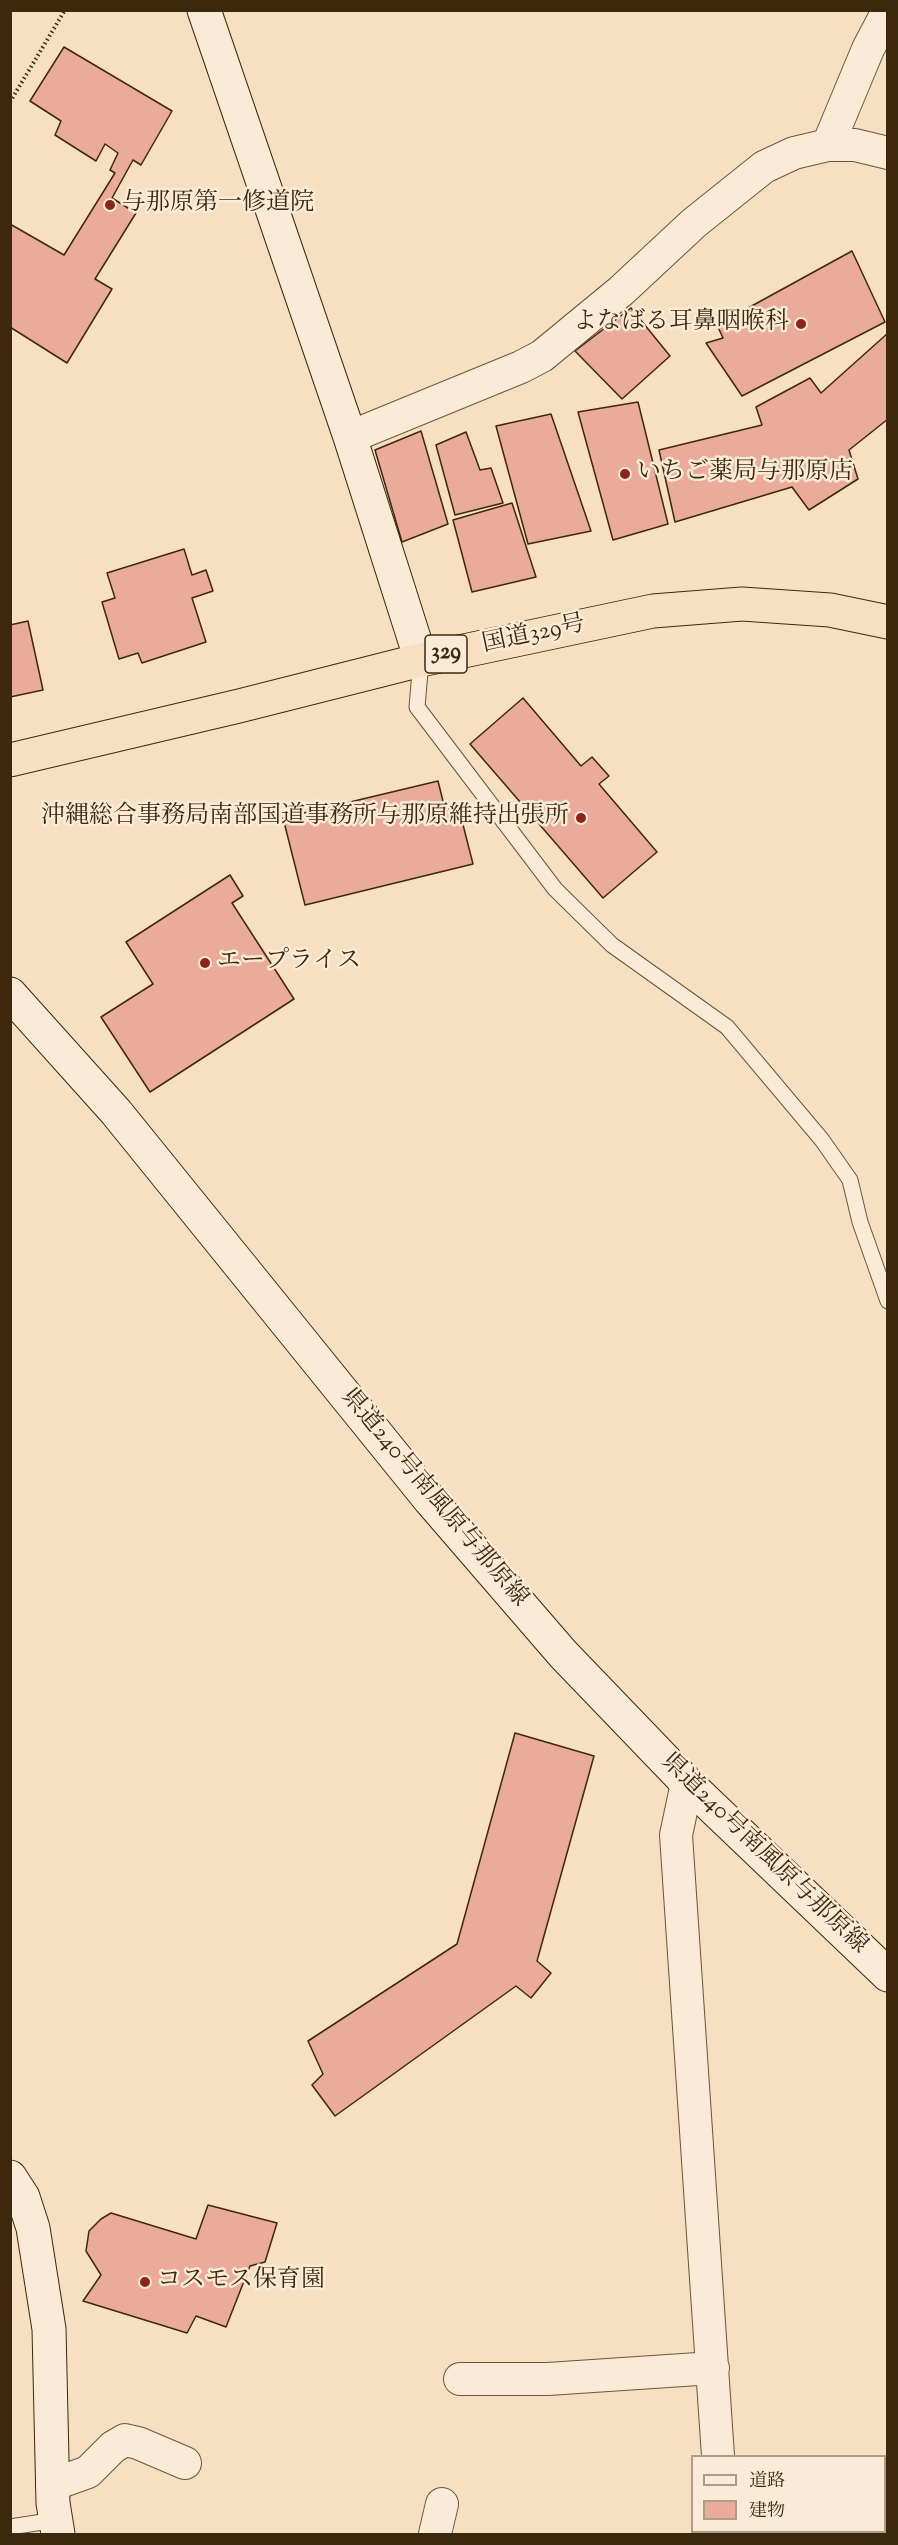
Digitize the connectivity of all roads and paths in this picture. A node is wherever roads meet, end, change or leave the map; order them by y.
1 (65, 10) edge
2 (204, 10) edge
3 (888, 10) edge
4 (10, 102) edge
5 (828, 145) junction
6 (888, 153) edge
7 (350, 437) junction
8 (888, 622) edge
9 (421, 660) junction
10 (10, 760) edge
11 (10, 994) edge
12 (888, 1301) edge
13 (687, 1783) junction
14 (888, 1975) edge
15 (10, 2177) edge
16 (712, 2368) junction
17 (460, 2379) dead end
18 (718, 2455) edge
19 (185, 2463) dead end
20 (52, 2485) junction
21 (442, 2504) dead end
22 (10, 2527) edge
23 (57, 2527) edge
24 (435, 2535) edge

1 - 4 path
2 - 7 main road
3 - 5 street
5 - 6 street
5 - 7 street
7 - 9 main road
8 - 9 highway, 国道329号 / 329
9 - 10 highway, 国道329号 / 329
9 - 12 lane
11 - 13 main road, 県道240号南風原与那原線
13 - 14 main road, 県道240号南風原与那原線
13 - 16 street
15 - 20 main road
16 - 17 street
16 - 18 street
19 - 20 street
20 - 23 main road
21 - 24 street
22 - 23 lane

